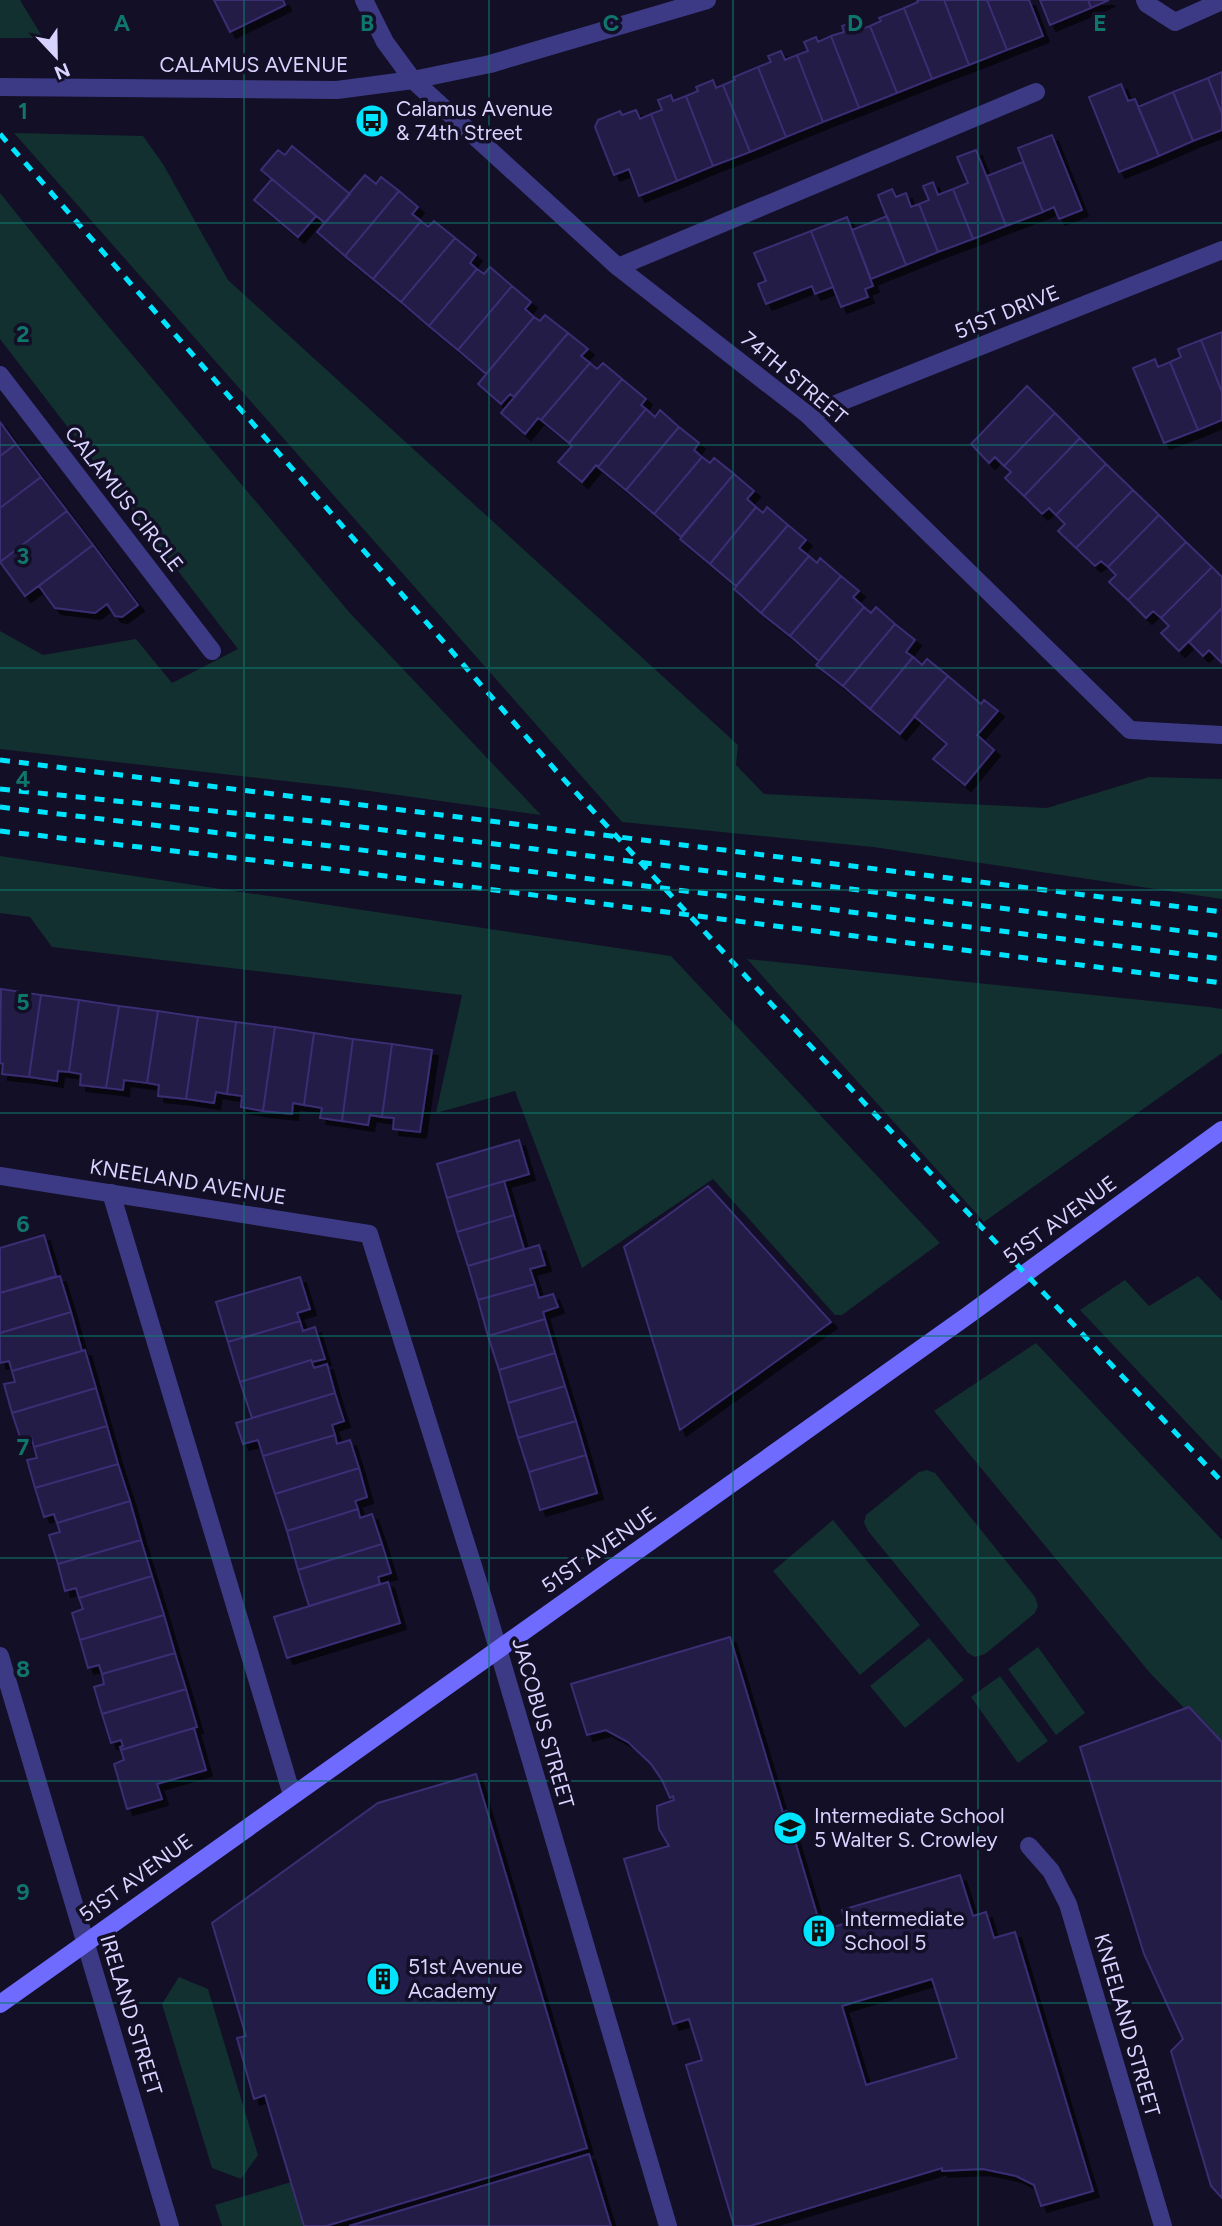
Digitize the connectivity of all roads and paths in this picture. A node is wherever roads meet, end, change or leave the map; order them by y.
1 (364, 0) edge
2 (707, 0) edge
3 (1145, 0) edge
4 (1222, 1) edge
5 (413, 80) junction
6 (0, 87) edge
7 (1036, 92) dead end
8 (1222, 250) edge
9 (618, 267) junction
10 (0, 375) edge
11 (808, 415) junction
12 (212, 651) dead end
13 (1222, 735) edge
14 (1222, 1130) edge
15 (0, 1177) edge
16 (111, 1193) junction
17 (369, 1234) joint
18 (498, 1650) junction
19 (0, 1656) edge
20 (292, 1795) junction
21 (1029, 1846) dead end
22 (86, 1942) junction
23 (0, 2004) edge
24 (170, 2226) edge
25 (668, 2226) edge
26 (1163, 2226) edge

1 - 5 street, 74TH STREET
2 - 5 street, CALAMUS AVENUE
3 - 4 street
5 - 6 street, CALAMUS AVENUE
5 - 9 street, 74TH STREET
7 - 9 street
8 - 11 street, 51ST DRIVE
9 - 11 street, 74TH STREET
10 - 12 street, CALAMUS CIRCLE
11 - 13 street, 74TH STREET
14 - 18 street, 51ST AVENUE
15 - 16 street, KNEELAND AVENUE
16 - 17 street, KNEELAND AVENUE
16 - 20 street
17 - 18 street, JACOBUS STREET
18 - 20 street, 51ST AVENUE
18 - 25 street, JACOBUS STREET
19 - 22 street, IRELAND STREET
20 - 22 street, 51ST AVENUE
21 - 26 street, KNEELAND STREET
22 - 23 street, 51ST AVENUE
22 - 24 street, IRELAND STREET

